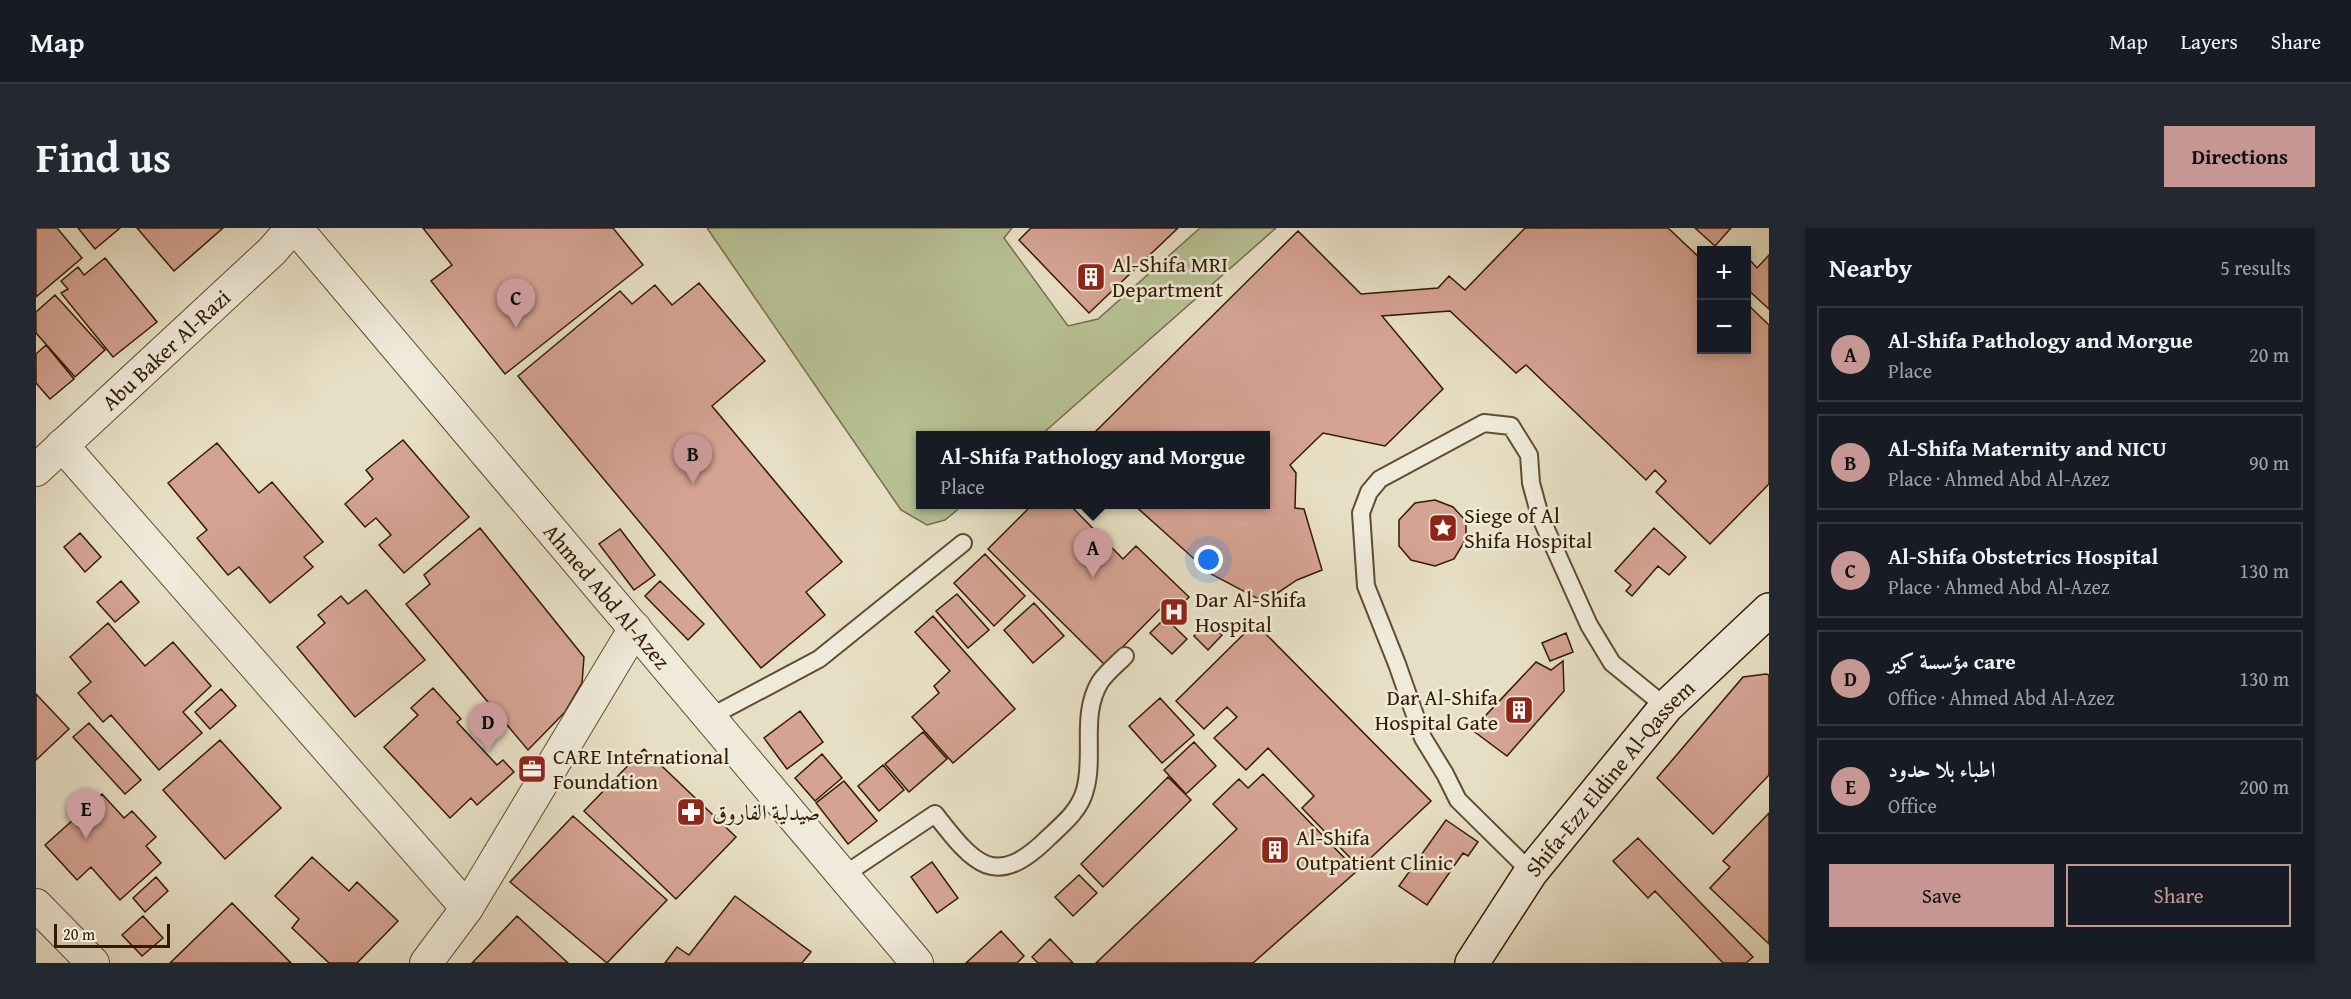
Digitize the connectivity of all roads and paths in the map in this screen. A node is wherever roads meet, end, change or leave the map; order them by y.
1 (294, 228) edge
2 (62, 445) junction
3 (36, 470) edge
4 (963, 543) dead end
5 (1769, 611) edge
6 (635, 628) junction
7 (1125, 656) dead end
8 (1666, 706) junction
9 (710, 717) junction
10 (1531, 872) junction
11 (844, 875) junction
12 (36, 905) edge
13 (467, 908) junction
14 (901, 956) edge
15 (93, 963) edge
16 (426, 963) edge
17 (1472, 963) edge

1 - 2 street, Abu Baker Al-Razi
1 - 6 street, Ahmed Abd Al-Azez
2 - 3 street, Abu Baker Al-Razi
2 - 13 street
4 - 9 lane
5 - 8 main road, Shifa-Ezz Eldine Al-Qassem
6 - 9 street, Ahmed Abd Al-Azez
6 - 13 street
7 - 11 lane
8 - 10 main road, Shifa-Ezz Eldine Al-Qassem
8 - 10 lane
9 - 11 street, Ahmed Abd Al-Azez
10 - 17 main road, Shifa-Ezz Eldine Al-Qassem
11 - 14 street, Ahmed Abd Al-Azez
12 - 15 street
13 - 16 street

